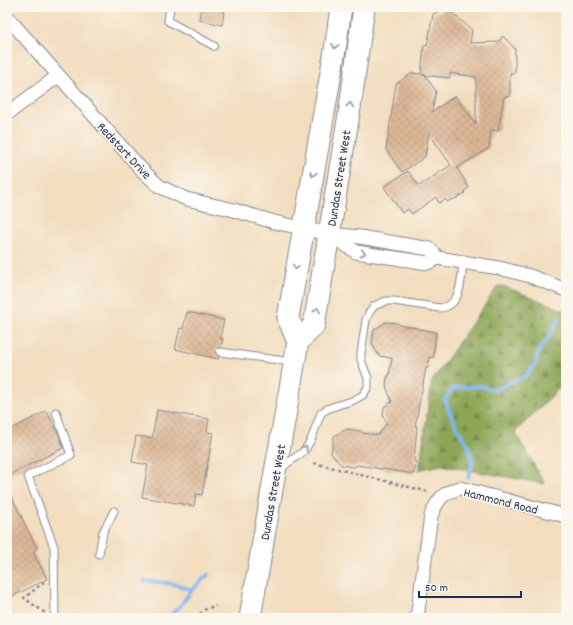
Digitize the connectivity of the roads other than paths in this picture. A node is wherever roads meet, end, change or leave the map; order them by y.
1 (170, 7) edge
2 (341, 7) edge
3 (364, 7) edge
4 (7, 17) edge
5 (214, 46) dead end
6 (58, 76) junction
7 (7, 114) edge
8 (303, 228) junction
9 (329, 234) junction
10 (464, 262) junction
11 (566, 290) edge
12 (298, 342) junction
13 (220, 352) dead end
14 (294, 363) junction
15 (56, 412) dead end
16 (275, 472) junction
17 (114, 511) dead end
18 (566, 516) edge
19 (99, 554) dead end
20 (55, 618) edge
21 (250, 618) edge
22 (417, 618) edge

1 - 5 lane
2 -> 8 main road, Dundas Street West
9 -> 3 main road, Dundas Street West
4 - 6 street, Redstart Drive
6 - 7 street
6 - 8 street, Redstart Drive
8 - 9 street, Redstart Drive
8 -> 12 main road, Dundas Street West
9 - 10 street, Redstart Drive
12 -> 9 main road, Dundas Street West
10 - 11 street
16 -> 10 lane
12 - 14 main road, Dundas Street West
13 - 14 lane
14 - 16 main road, Dundas Street West
15 - 20 lane
16 - 21 main road, Dundas Street West
17 - 19 lane
18 - 22 street, Hammond Road

